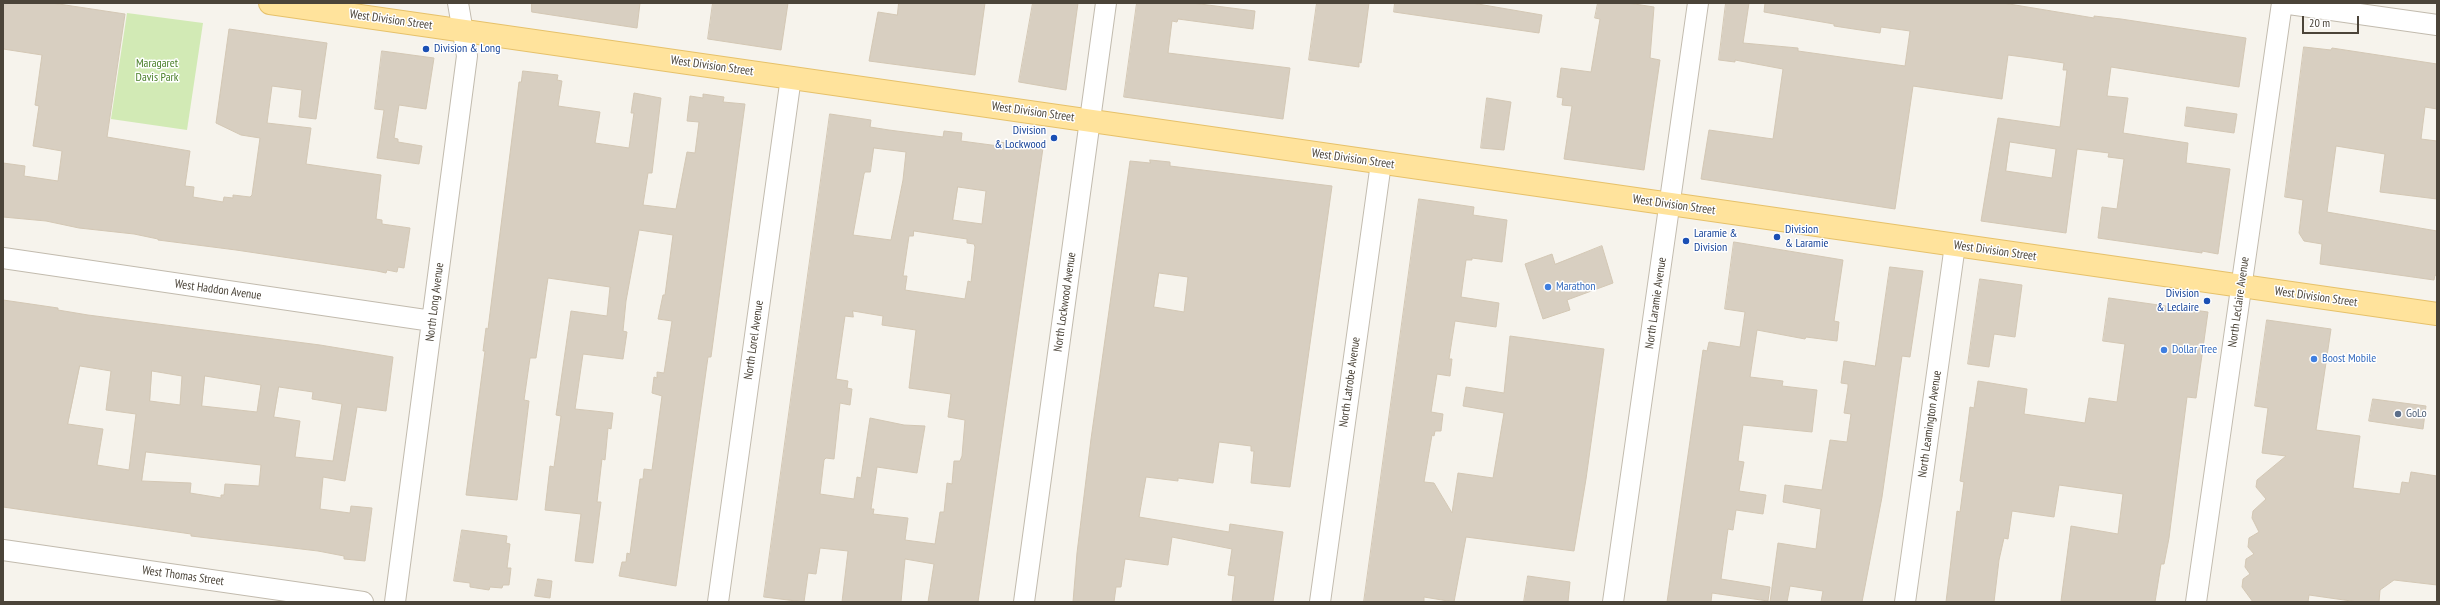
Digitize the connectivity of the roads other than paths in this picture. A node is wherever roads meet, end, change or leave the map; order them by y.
1 (270, 3) edge
2 (458, 3) edge
3 (1106, 3) edge
4 (1698, 3) edge
5 (2282, 3) edge
6 (2437, 25) edge
7 (462, 30) junction
8 (791, 77) junction
9 (1090, 120) junction
10 (1381, 163) junction
11 (1670, 205) junction
12 (1955, 245) junction
13 (3, 258) edge
14 (2241, 286) junction
15 (2437, 314) edge
16 (432, 322) junction
17 (3, 550) edge
18 (363, 602) edge
19 (395, 602) edge
20 (718, 602) edge
21 (1024, 602) edge
22 (1320, 602) edge
23 (1613, 602) edge
24 (1905, 602) edge
25 (2196, 602) edge

1 - 7 main road, West Division Street
2 - 7 street, North Long Avenue
3 - 9 street, North Lockwood Avenue
4 - 11 street, North Laramie Avenue
5 - 6 street
5 - 14 street, North Leclaire Avenue
7 - 8 main road, West Division Street
7 - 16 street, North Long Avenue
8 - 9 main road, West Division Street
8 - 20 street, North Lorel Avenue
9 - 10 main road, West Division Street
9 - 21 street, North Lockwood Avenue
10 - 11 main road, West Division Street
10 - 22 street, North Latrobe Avenue
11 - 12 main road, West Division Street
11 - 23 street, North Laramie Avenue
12 - 14 main road, West Division Street
12 - 24 street, North Leamington Avenue
13 - 16 street, West Haddon Avenue
14 - 15 main road, West Division Street
14 - 25 street, North Leclaire Avenue
16 - 19 street, North Long Avenue
17 - 18 street, West Thomas Street

